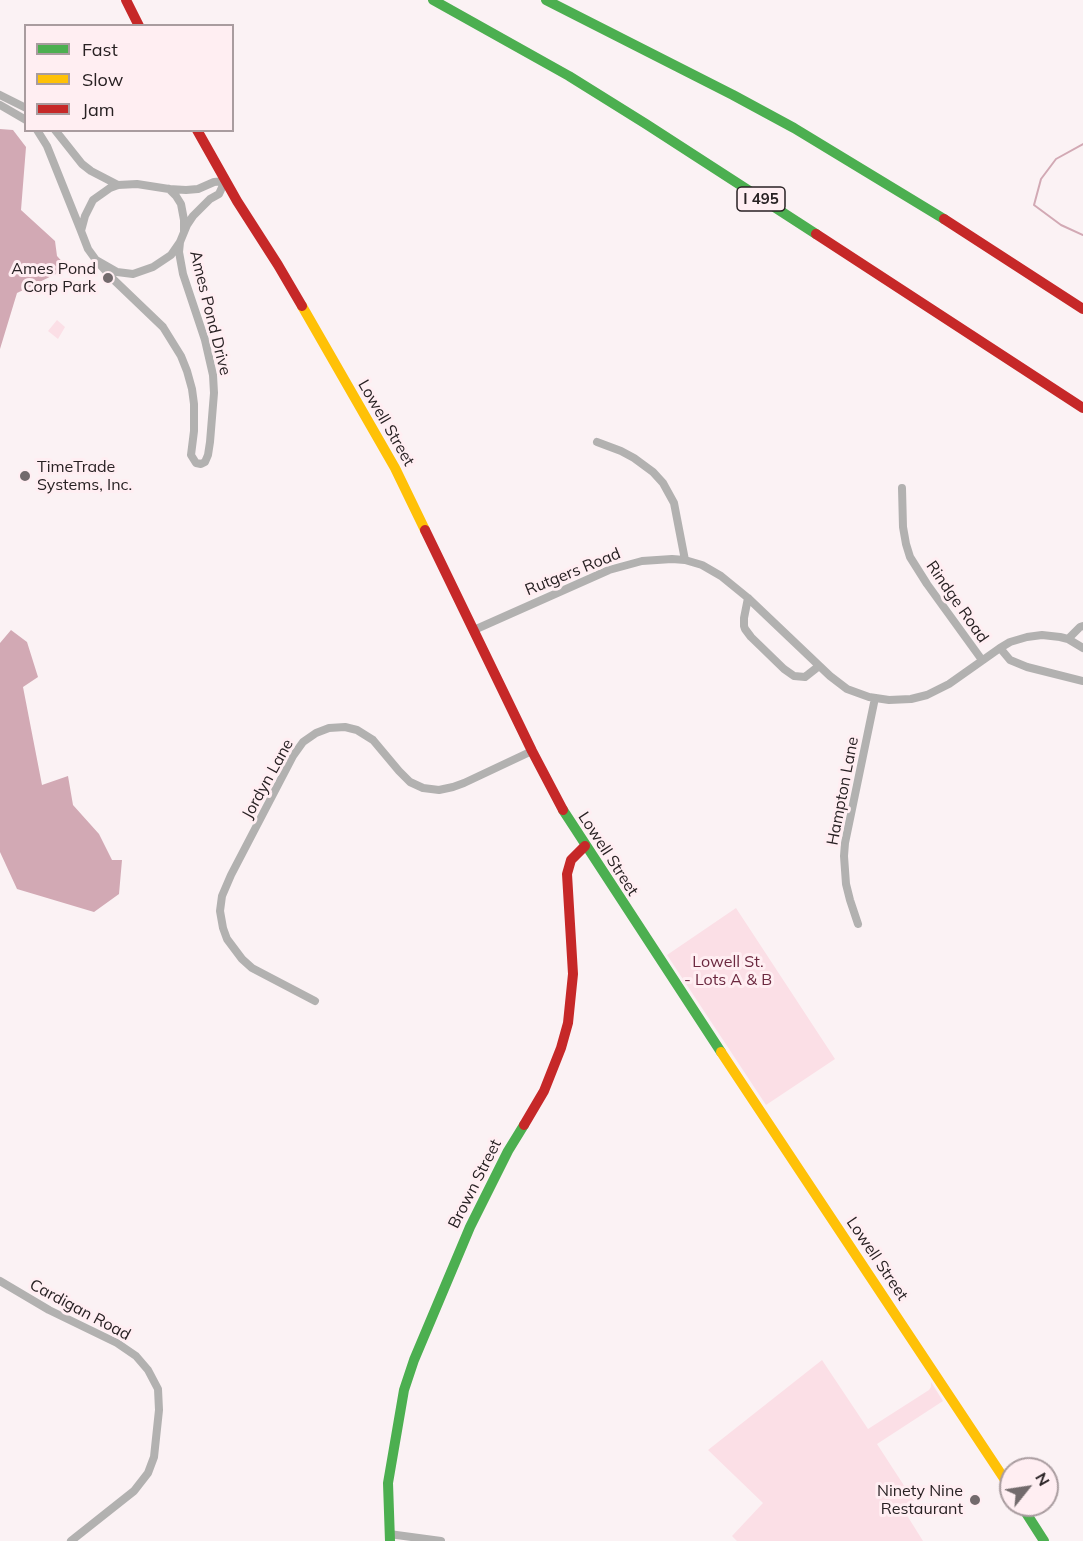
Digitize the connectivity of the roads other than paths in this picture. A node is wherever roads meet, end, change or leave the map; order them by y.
1 (126, 0) edge
2 (434, 0) edge
3 (546, 0) edge
4 (138, 24) edge
5 (0, 95) edge
6 (0, 105) edge
7 (24, 107) edge
8 (24, 119) edge
9 (38, 132) edge
10 (57, 132) edge
11 (198, 132) edge
12 (225, 181) junction
13 (118, 185) junction
14 (169, 189) junction
15 (81, 231) junction
16 (182, 238) junction
17 (96, 260) junction
18 (1083, 309) edge
19 (1083, 408) edge
20 (597, 442) dead end
21 (902, 488) dead end
22 (685, 560) junction
23 (748, 598) junction
24 (1083, 626) edge
25 (474, 630) junction
26 (1068, 639) junction
27 (1000, 648) junction
28 (1083, 648) edge
29 (982, 660) junction
30 (819, 666) junction
31 (1083, 681) edge
32 (875, 698) junction
33 (532, 751) junction
34 (585, 846) junction
35 (858, 924) dead end
36 (315, 1001) dead end
37 (0, 1281) edge
38 (999, 1472) edge
39 (1029, 1517) edge
40 (389, 1537) edge
41 (70, 1541) edge
42 (441, 1541) edge
43 (1044, 1541) edge

1 - 4 main road
2 - 19 main road, I 495
3 - 18 main road
5 - 7 street
6 - 8 street
9 - 15 street, Ames Pond Drive
10 - 13 street
11 - 12 main road, Lowell Street
12 - 14 street
12 - 16 street, Ames Pond Drive
12 - 25 main road, Lowell Street
13 - 14 street
13 - 15 street
14 - 16 street, Ames Pond Drive
15 - 17 street, Ames Pond Drive
16 - 17 street, Ames Pond Drive
16 - 17 street, Ames Pond Drive
20 - 22 street
21 - 29 street, Rindge Road
22 - 23 street, Rutgers Road
22 - 25 street, Rutgers Road
23 - 30 street, Rutgers Road
23 - 30 street
24 - 26 street
25 - 33 main road, Lowell Street
26 - 27 street, Rutgers Road
26 - 28 street, Rutgers Road
27 - 29 street, Rutgers Road
27 - 31 street
29 - 32 street, Rutgers Road
30 - 32 street, Rutgers Road
32 - 35 street, Hampton Lane
33 - 34 main road, Lowell Street
33 - 36 street, Jordyn Lane
34 - 38 main road, Lowell Street
34 - 40 main road, Brown Street
37 - 41 street, Cardigan Road
39 - 43 main road
40 - 42 street

